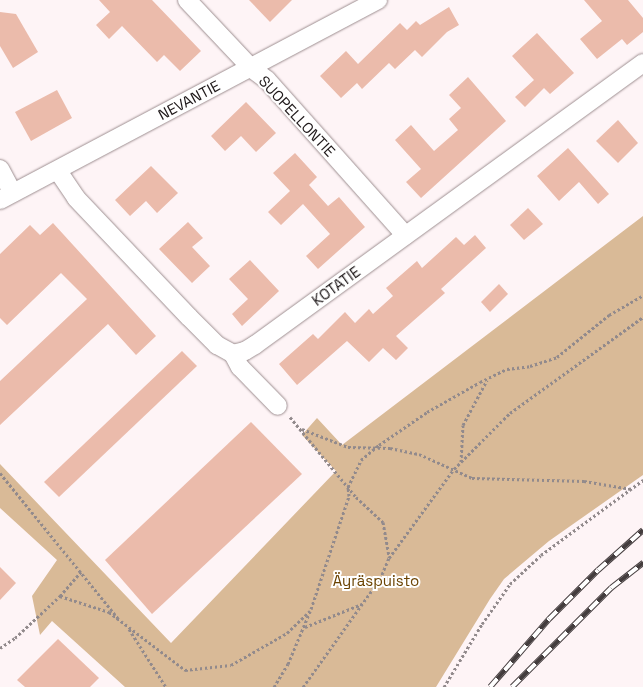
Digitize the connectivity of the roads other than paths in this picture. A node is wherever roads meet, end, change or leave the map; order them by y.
1 (187, 0) edge
2 (378, 0) edge
3 (643, 63) edge
4 (251, 68) junction
5 (0, 169) edge
6 (58, 171) junction
7 (7, 197) edge
8 (405, 235) junction
9 (234, 354) junction
10 (278, 406) road end

1 - 4 street, SUOPELLONTIE
2 - 4 street, NEVANTIE
3 - 8 street, KOTATIE
4 - 6 street, NEVANTIE
4 - 8 street, SUOPELLONTIE
5 - 7 street
6 - 7 street, NEVANTIE
6 - 9 street
8 - 9 street, KOTATIE
9 - 10 street

